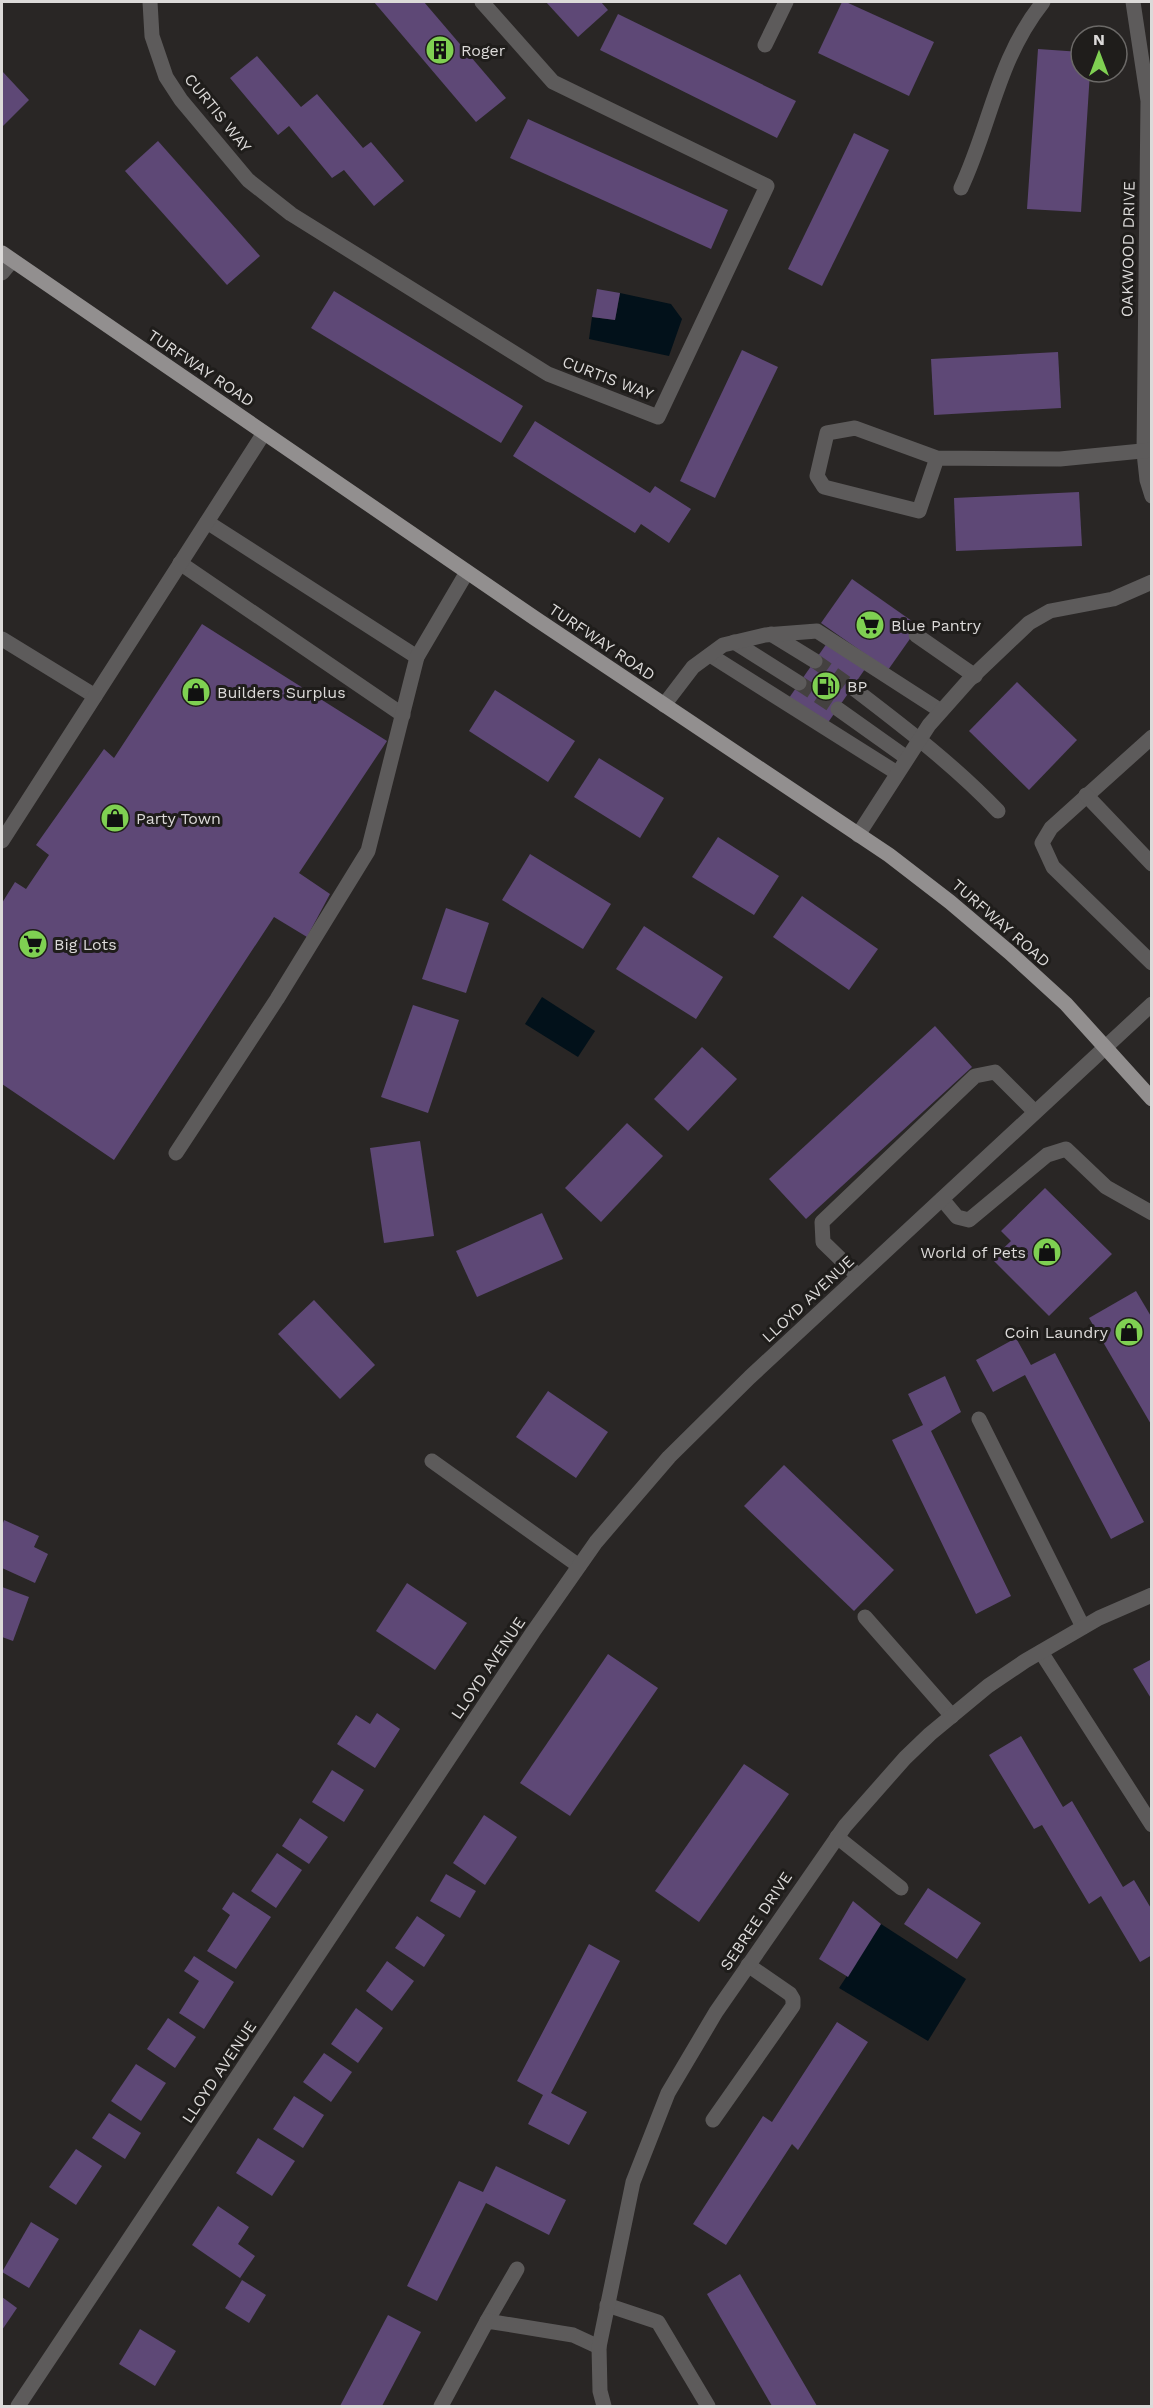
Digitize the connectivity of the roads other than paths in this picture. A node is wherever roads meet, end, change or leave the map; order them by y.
1 (150, 2) edge
2 (482, 2) edge
3 (786, 2) edge
4 (1043, 2) edge
5 (1133, 2) edge
6 (765, 45) dead end
7 (1149, 162) edge
8 (961, 188) dead end
9 (7, 257) edge
10 (2, 273) edge
11 (264, 433) junction
12 (1148, 452) edge
13 (938, 458) junction
14 (1152, 496) edge
15 (207, 522) junction
16 (180, 563) junction
17 (467, 572) junction
18 (1152, 582) edge
19 (771, 634) junction
20 (916, 634) dead end
21 (2, 639) edge
22 (734, 642) junction
23 (710, 655) junction
24 (417, 657) junction
25 (815, 661) tunnel mouth
26 (975, 676) junction
27 (799, 683) tunnel mouth
28 (852, 688) tunnel mouth
29 (95, 696) junction
30 (663, 705) junction
31 (838, 709) tunnel mouth
32 (941, 711) junction
33 (403, 715) junction
34 (1152, 737) edge
35 (920, 739) junction
36 (907, 758) junction
37 (897, 773) junction
38 (1086, 795) junction
39 (998, 811) dead end
40 (858, 835) junction
41 (2, 841) edge
42 (1152, 864) edge
43 (1152, 963) edge
44 (1152, 1004) edge
45 (1105, 1047) junction
46 (1152, 1098) edge
47 (1035, 1112) junction
48 (176, 1153) dead end
49 (942, 1199) junction
50 (1152, 1213) edge
51 (858, 1276) junction
52 (979, 1419) dead end
53 (432, 1461) dead end
54 (579, 1566) junction
55 (1152, 1595) edge
56 (864, 1617) dead end
57 (1083, 1628) junction
58 (1041, 1652) junction
59 (952, 1716) junction
60 (1152, 1825) edge
61 (837, 1837) junction
62 (901, 1888) dead end
63 (748, 1965) junction
64 (713, 2120) dead end
65 (517, 2269) dead end
66 (607, 2305) junction
67 (487, 2321) junction
68 (599, 2347) junction
69 (18, 2406) edge
70 (441, 2406) edge
71 (604, 2406) edge
72 (708, 2406) edge

1 - 2 street, CURTIS WAY
3 - 6 street
4 - 8 street
5 - 7 street, OAKWOOD DRIVE
7 - 12 street, OAKWOOD DRIVE
9 - 10 street
9 - 11 main road, TURFWAY ROAD
11 - 15 street
11 - 17 main road, TURFWAY ROAD
12 - 13 street
12 - 14 street, OAKWOOD DRIVE
13 - 13 street
15 - 16 street
15 - 24 street
16 - 29 street
16 - 33 street
17 - 24 street
17 - 30 main road, TURFWAY ROAD
18 - 26 street
19 - 22 street
19 - 25 street
19 - 32 street
20 - 26 street
21 - 29 street
22 - 23 street
22 - 27 street
23 - 30 street
23 - 37 street
24 - 33 street
26 - 32 street
28 - 35 street
29 - 41 street
30 - 40 main road, TURFWAY ROAD
31 - 36 street
32 - 35 street
33 - 48 street
34 - 38 street
35 - 36 street
35 - 39 street
36 - 37 street
37 - 40 street
38 - 42 street
38 - 43 street
40 - 45 main road, TURFWAY ROAD
44 - 45 street, LLOYD AVENUE
45 - 46 main road, TURFWAY ROAD
45 - 47 street, LLOYD AVENUE
47 - 49 street, LLOYD AVENUE
47 - 51 street
49 - 50 street
49 - 51 street, LLOYD AVENUE
51 - 54 street, LLOYD AVENUE
52 - 57 street
53 - 54 street
54 - 69 street, LLOYD AVENUE
55 - 57 street, SEBREE DRIVE
56 - 59 street
57 - 58 street, SEBREE DRIVE
58 - 59 street, SEBREE DRIVE
58 - 60 street
59 - 61 street, SEBREE DRIVE
61 - 62 street
61 - 63 street, SEBREE DRIVE
63 - 64 street
63 - 66 street, SEBREE DRIVE
65 - 67 street
66 - 68 street, SEBREE DRIVE
66 - 72 street
67 - 68 street
67 - 70 street
68 - 71 street, SEBREE DRIVE

